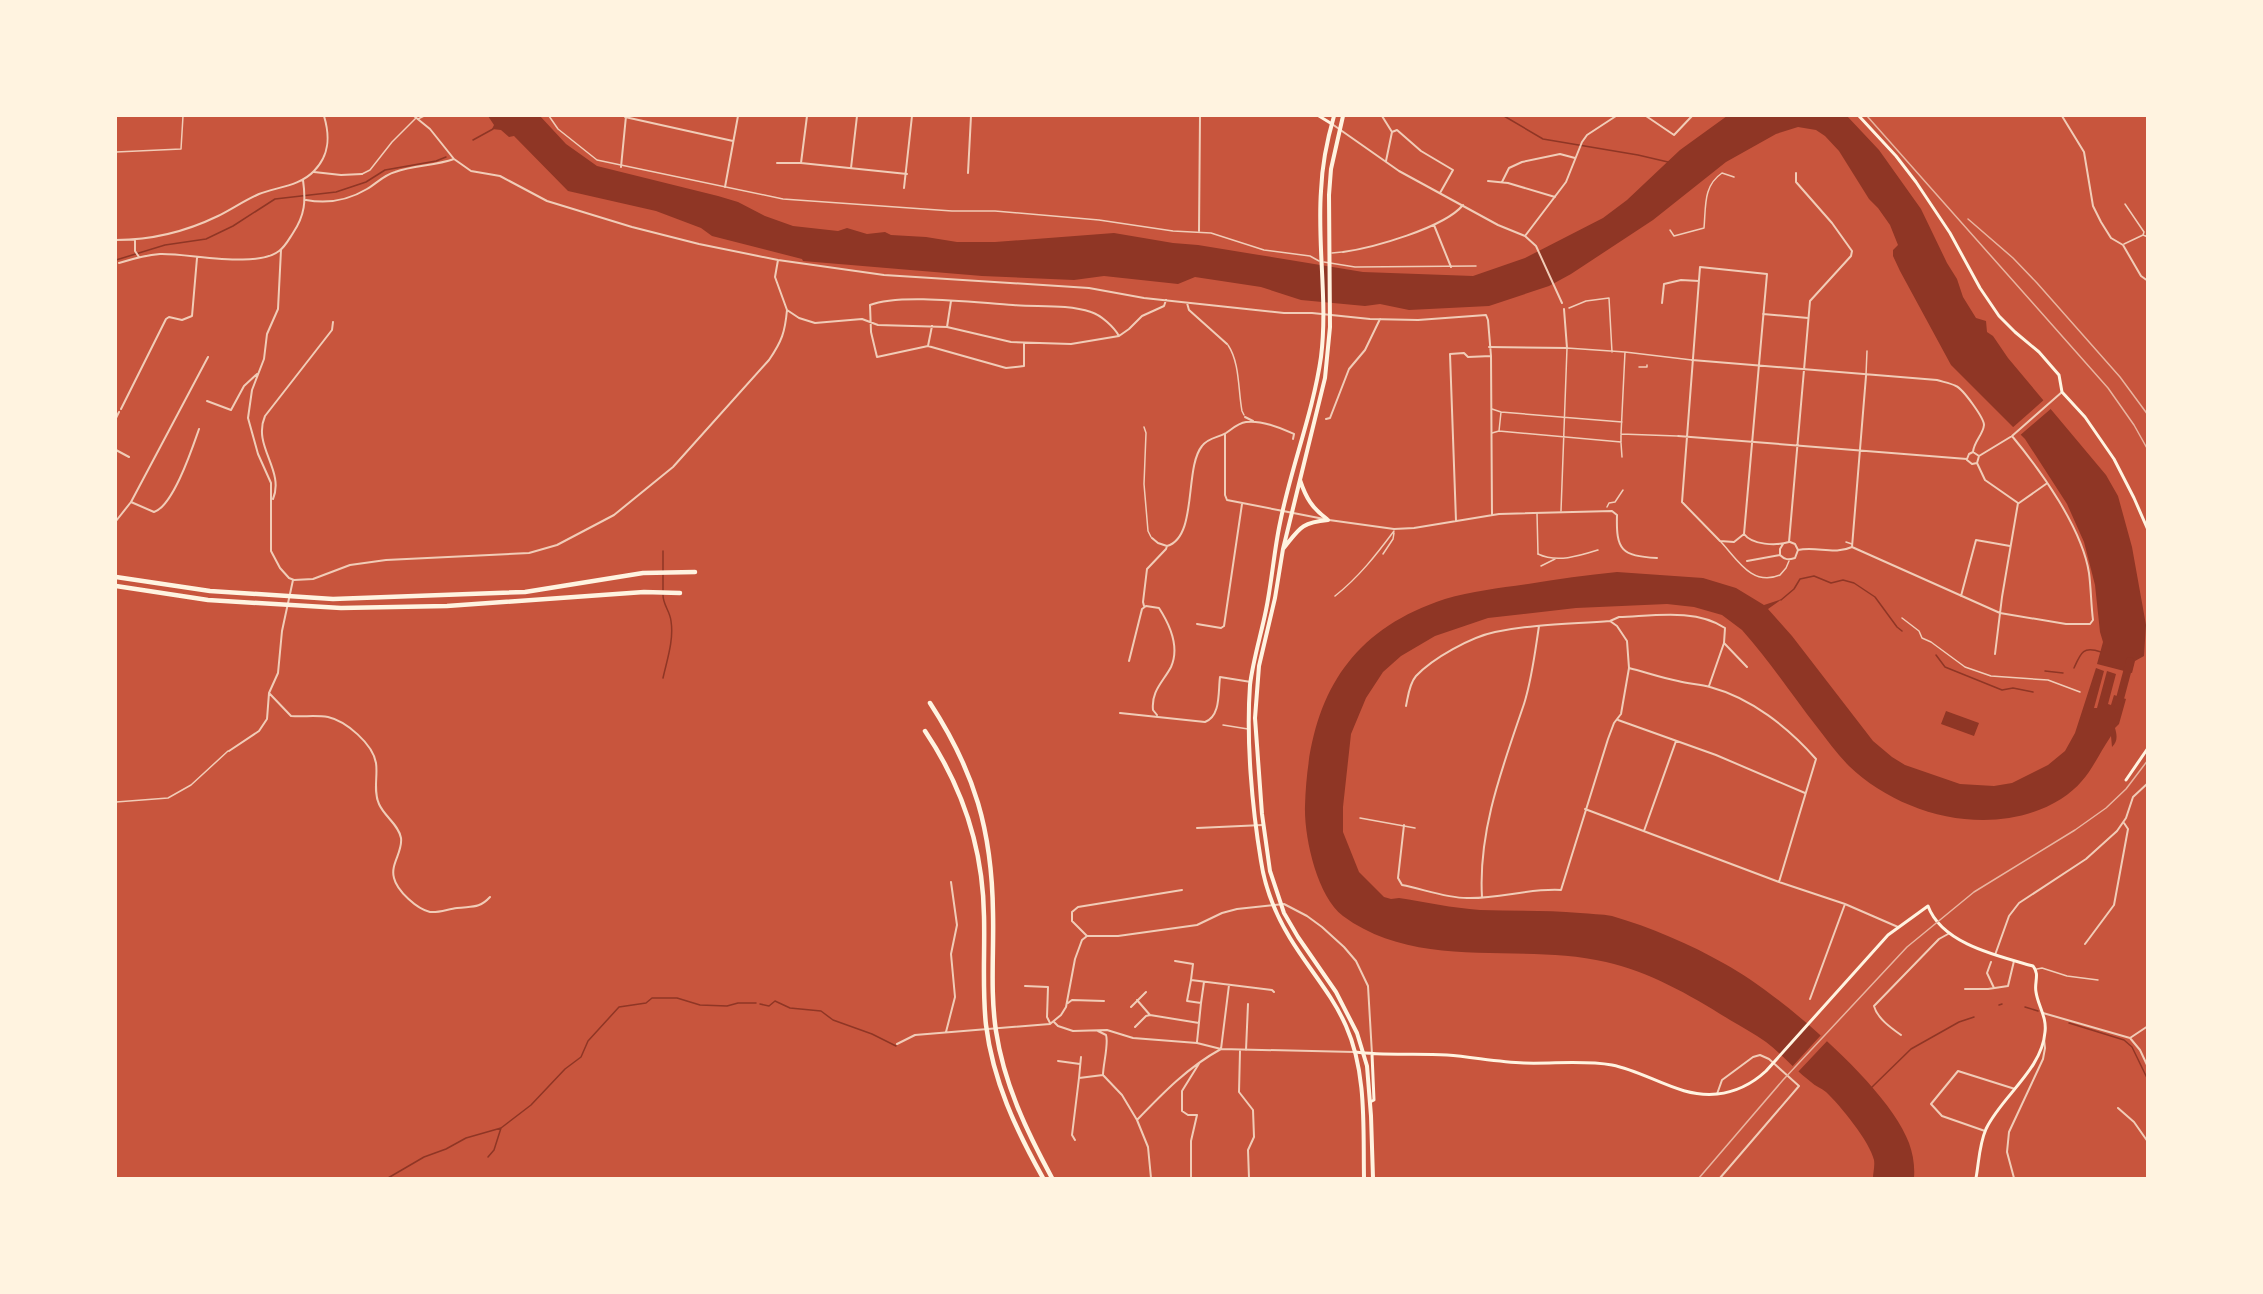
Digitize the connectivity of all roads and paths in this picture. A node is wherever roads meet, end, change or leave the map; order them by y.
1 (183, 116) edge
2 (324, 116) edge
3 (424, 116) edge
4 (549, 116) edge
5 (625, 116) edge
6 (738, 116) edge
7 (807, 116) edge
8 (857, 116) edge
9 (912, 116) edge
10 (971, 116) edge
11 (1200, 116) edge
12 (1319, 116) edge
13 (1335, 116) edge
14 (1343, 116) edge
15 (1382, 116) edge
16 (1616, 116) edge
17 (1646, 116) edge
18 (1692, 116) edge
19 (1859, 116) edge
20 (2062, 116) edge
21 (416, 117) edge
22 (1332, 124) junction
23 (1339, 130) junction
24 (1392, 132) junction
25 (733, 141) junction
26 (116, 152) edge
27 (453, 158) junction
28 (1575, 158) junction
29 (1386, 161) junction
30 (777, 163) dead end
31 (801, 163) junction
32 (621, 167) junction
33 (851, 168) junction
34 (314, 172) junction
35 (968, 173) dead end
36 (1796, 173) dead end
37 (362, 174) joint
38 (907, 174) junction
39 (1734, 177) dead end
40 (303, 180) junction
41 (1488, 181) dead end
42 (1502, 182) junction
43 (725, 187) junction
44 (904, 188) dead end
45 (1440, 194) junction
46 (1555, 197) junction
47 (306, 199) junction
48 (2125, 204) dead end
49 (1462, 205) junction
50 (1434, 224) junction
51 (1670, 230) dead end
52 (1199, 231) junction
53 (2143, 235) junction
54 (1525, 236) junction
55 (2148, 237) edge
56 (116, 240) edge
57 (135, 240) junction
58 (2123, 245) junction
59 (281, 250) junction
60 (1342, 252) joint
61 (1311, 256) junction
62 (139, 257) junction
63 (197, 258) junction
64 (778, 260) junction
65 (119, 263) dead end
66 (1476, 266) dead end
67 (1451, 267) junction
68 (1838, 270) junction
69 (1841, 273) dead end
70 (1699, 281) junction
71 (2148, 281) edge
72 (1166, 300) junction
73 (951, 302) junction
74 (1187, 303) junction
75 (1562, 303) dead end
76 (1662, 303) dead end
77 (1569, 308) dead end
78 (1564, 309) dead end
79 (787, 310) junction
80 (1763, 314) junction
81 (1808, 318) junction
82 (1380, 319) junction
83 (333, 322) dead end
84 (870, 323) junction
85 (932, 326) junction
86 (947, 327) junction
87 (1119, 336) junction
88 (1024, 344) junction
89 (1227, 344) joint
90 (928, 346) junction
91 (1489, 348) junction
92 (1567, 348) junction
93 (1867, 351) dead end
94 (1611, 352) junction
95 (1625, 352) junction
96 (1491, 356) junction
97 (208, 357) dead end
98 (872, 357) dead end
99 (877, 357) junction
100 (1692, 360) junction
101 (1647, 365) dead end
102 (1760, 366) junction
103 (1639, 367) dead end
104 (1804, 369) junction
105 (259, 372) junction
106 (1866, 376) junction
107 (2062, 392) junction
108 (207, 400) dead end
109 (1491, 409) junction
110 (1501, 412) junction
111 (1566, 416) junction
112 (1245, 417) joint
113 (116, 418) edge
114 (1326, 419) dead end
115 (1622, 422) junction
116 (1257, 423) junction
117 (1144, 427) dead end
118 (199, 429) dead end
119 (1499, 431) junction
120 (1491, 433) junction
121 (1225, 434) junction
122 (1621, 434) junction
123 (2013, 435) junction
124 (1678, 436) joint
125 (1686, 436) junction
126 (1564, 438) junction
127 (1293, 439) dead end
128 (1621, 442) junction
129 (1752, 442) junction
130 (1798, 445) junction
131 (116, 450) edge
132 (1860, 450) junction
133 (1973, 452) junction
134 (1979, 456) junction
135 (129, 457) dead end
136 (1622, 457) dead end
137 (1967, 459) junction
138 (1977, 463) junction
139 (1300, 480) junction
140 (2046, 484) junction
141 (1623, 490) dead end
142 (272, 501) junction
143 (131, 502) junction
144 (2018, 503) junction
145 (1242, 504) junction
146 (1607, 507) dead end
147 (1283, 510) junction
148 (1292, 512) junction
149 (1537, 512) junction
150 (1562, 512) junction
151 (1492, 515) junction
152 (1328, 520) junction
153 (116, 521) edge
154 (1456, 521) junction
155 (1394, 530) junction
156 (2148, 530) edge
157 (1744, 534) junction
158 (1152, 538) joint
159 (1720, 541) junction
160 (1790, 542) junction
161 (1846, 542) dead end
162 (1783, 544) junction
163 (1853, 545) junction
164 (1167, 546) junction
165 (2010, 546) junction
166 (1283, 549) junction
167 (1598, 550) dead end
168 (1798, 550) junction
169 (1383, 555) dead end
170 (1780, 555) junction
171 (1559, 558) junction
172 (1657, 558) dead end
173 (1789, 560) junction
174 (1747, 561) dead end
175 (1541, 566) dead end
176 (695, 572) dead end
177 (116, 577) edge
178 (293, 580) junction
179 (116, 586) edge
180 (680, 593) dead end
181 (1335, 596) dead end
182 (1961, 596) junction
183 (1144, 606) junction
184 (2000, 613) junction
185 (1902, 618) dead end
186 (1610, 621) junction
187 (1197, 624) dead end
188 (1539, 626) junction
189 (1724, 643) junction
190 (1995, 654) dead end
191 (1129, 661) dead end
192 (1747, 667) dead end
193 (1629, 668) junction
194 (1251, 682) junction
195 (1709, 686) junction
196 (2080, 692) dead end
197 (269, 693) junction
198 (930, 703) dead end
199 (1406, 706) dead end
200 (1120, 712) dead end
201 (1157, 715) junction
202 (1617, 719) junction
203 (1223, 725) dead end
204 (1249, 729) junction
205 (925, 731) dead end
206 (1676, 741) junction
207 (2148, 748) edge
208 (229, 751) joint
209 (2126, 780) dead end
210 (2148, 783) edge
211 (1805, 793) junction
212 (116, 802) edge
213 (1585, 809) junction
214 (1360, 818) dead end
215 (2124, 823) junction
216 (1263, 825) junction
217 (1404, 825) junction
218 (1256, 826) junction
219 (1197, 828) dead end
220 (1415, 828) dead end
221 (1644, 831) junction
222 (951, 882) dead end
223 (1779, 882) junction
224 (1182, 890) dead end
225 (490, 897) dead end
226 (1482, 897) junction
227 (1273, 904) junction
228 (1281, 904) junction
229 (1845, 904) junction
230 (1898, 927) junction
231 (1946, 932) junction
232 (1087, 936) junction
233 (2085, 944) dead end
234 (1995, 955) junction
235 (1175, 961) dead end
236 (2014, 961) junction
237 (1991, 963) dead end
238 (2037, 969) junction
239 (1191, 980) junction
240 (2098, 980) dead end
241 (1204, 982) junction
242 (1229, 985) junction
243 (1025, 986) dead end
244 (1965, 988) dead end
245 (1994, 988) junction
246 (1146, 992) dead end
247 (1274, 992) dead end
248 (1810, 999) dead end
249 (1137, 1000) junction
250 (1104, 1001) dead end
251 (1068, 1003) junction
252 (1201, 1003) junction
253 (1248, 1004) dead end
254 (1131, 1006) dead end
255 (2043, 1013) junction
256 (1150, 1015) junction
257 (1054, 1022) junction
258 (1199, 1023) junction
259 (1048, 1024) junction
260 (2148, 1026) edge
261 (1135, 1027) dead end
262 (1095, 1030) junction
263 (945, 1033) junction
264 (1901, 1035) dead end
265 (2130, 1038) junction
266 (2044, 1039) junction
267 (1197, 1043) junction
268 (897, 1044) dead end
269 (1221, 1049) junction
270 (1240, 1050) junction
271 (1246, 1050) junction
272 (1355, 1052) junction
273 (1364, 1053) junction
274 (1372, 1054) junction
275 (1081, 1057) dead end
276 (1202, 1060) junction
277 (1058, 1061) dead end
278 (1080, 1064) junction
279 (2148, 1067) edge
280 (1103, 1075) junction
281 (1079, 1078) junction
282 (2015, 1089) junction
283 (1717, 1094) junction
284 (1370, 1102) junction
285 (2118, 1108) dead end
286 (1137, 1120) junction
287 (1985, 1131) junction
288 (1075, 1140) dead end
289 (2148, 1142) edge
290 (1043, 1179) edge
291 (1053, 1179) edge
292 (1150, 1179) edge
293 (1191, 1179) edge
294 (1249, 1179) edge
295 (1364, 1179) edge
296 (1373, 1179) edge
297 (1720, 1179) edge
298 (1976, 1179) edge
299 (2014, 1179) edge

1 - 26 street
2 - 34 street
3 - 21 street
4 - 32 street
5 - 25 street
5 - 32 street
6 - 25 street
7 - 31 street
8 - 33 street
9 - 38 street
10 - 35 street
11 - 52 street
12 - 22 main road
13 - 22 main road
14 - 23 main road
15 - 24 street
16 - 28 street
17 - 18 street
19 - 107 main road
20 - 58 street
21 - 27 street
21 - 37 street
22 - 23 street
22 - 147 main road
23 - 29 street
23 - 139 main road
24 - 29 street
24 - 45 street
25 - 43 street
27 - 47 street
27 - 64 street
28 - 42 street
28 - 46 street
29 - 45 street
30 - 31 street
31 - 33 street
32 - 43 street
33 - 38 street
34 - 37 street
34 - 40 street
36 - 68 street
38 - 44 street
39 - 51 street
40 - 47 street
40 - 57 street
41 - 42 street
42 - 46 street
43 - 52 street
45 - 49 street
46 - 54 street
47 - 59 street
48 - 53 street
49 - 50 street
49 - 54 street
50 - 60 street
50 - 67 street
52 - 61 street
53 - 55 street
53 - 58 street
54 - 75 street
56 - 57 street
57 - 62 street
58 - 71 street
59 - 63 street
59 - 105 street
60 - 61 street
61 - 67 street
62 - 63 street
62 - 65 street
63 - 113 street
64 - 72 street
64 - 79 street
66 - 67 street
68 - 69 street
68 - 81 street
70 - 76 street
70 - 80 street
70 - 100 street
72 - 74 street
72 - 87 street
73 - 84 street
73 - 86 street
73 - 87 street
74 - 82 street
74 - 89 street
77 - 94 street
78 - 92 street
79 - 84 street
79 - 178 street
80 - 81 street
80 - 102 street
81 - 104 street
82 - 91 street
82 - 114 street
83 - 142 street
84 - 85 street
84 - 99 street
85 - 86 street
85 - 90 street
86 - 88 street
87 - 88 street
88 - 90 street
89 - 112 street
90 - 99 street
91 - 92 street
91 - 96 street
92 - 94 street
92 - 111 street
93 - 106 street
94 - 95 street
95 - 100 street
95 - 115 street
96 - 109 street
96 - 154 street
97 - 143 street
98 - 99 street
100 - 102 street
100 - 125 street
101 - 103 street
102 - 104 street
102 - 129 street
104 - 106 street
104 - 130 street
105 - 108 street
105 - 142 street
106 - 132 street
106 - 133 street
107 - 123 street
107 - 156 main road
109 - 110 street
109 - 120 street
110 - 111 street
110 - 119 street
111 - 115 street
111 - 126 street
112 - 116 street
115 - 122 street
116 - 121 street
116 - 127 street
117 - 158 street
118 - 143 street
119 - 120 street
119 - 126 street
120 - 151 street
121 - 145 street
121 - 164 street
122 - 124 street
122 - 128 street
123 - 134 street
123 - 140 street
124 - 125 street
125 - 129 street
125 - 159 street
126 - 128 street
126 - 150 street
128 - 136 street
129 - 130 street
129 - 157 street
130 - 132 street
130 - 160 street
131 - 135 street
132 - 137 street
132 - 163 street
133 - 134 street
133 - 137 street
134 - 138 street
137 - 138 street
138 - 144 street
139 - 148 main road
139 - 152 main road
140 - 144 street
140 - 184 street
141 - 146 street
142 - 178 street
143 - 153 street
144 - 165 street
145 - 147 street
145 - 187 street
147 - 148 street
147 - 194 main road
148 - 152 street
148 - 166 main road
149 - 150 street
149 - 151 street
149 - 171 street
150 - 172 street
151 - 154 street
152 - 155 street
152 - 166 main road
154 - 155 street
155 - 169 street
155 - 181 street
157 - 159 street
157 - 162 street
158 - 164 street
159 - 173 street
160 - 162 street
160 - 168 street
161 - 163 street
162 - 170 street
163 - 168 street
163 - 182 street
164 - 183 street
165 - 182 street
165 - 184 street
166 - 216 main road
167 - 171 street
168 - 173 street
170 - 173 street
170 - 174 street
171 - 175 street
176 - 177 highway
178 - 197 street
179 - 180 highway
182 - 184 street
183 - 191 street
183 - 201 street
184 - 190 street
185 - 196 street
186 - 188 street
186 - 189 street
186 - 193 street
188 - 199 street
188 - 226 street
189 - 192 street
189 - 195 street
193 - 195 street
193 - 202 street
194 - 201 street
194 - 204 main road
195 - 211 street
197 - 208 street
197 - 225 street
198 - 291 highway
200 - 201 street
202 - 206 street
202 - 213 street
203 - 204 street
204 - 218 main road
205 - 290 highway
206 - 211 street
206 - 221 street
207 - 209 main road
208 - 212 street
210 - 215 street
211 - 223 street
213 - 221 street
213 - 226 street
214 - 217 street
215 - 233 street
215 - 234 street
216 - 218 street
216 - 228 main road
217 - 220 street
217 - 226 street
218 - 219 street
218 - 227 main road
221 - 223 street
222 - 263 street
223 - 229 street
224 - 232 street
227 - 228 street
227 - 232 street
227 - 272 main road
228 - 273 main road
228 - 274 street
229 - 230 street
229 - 248 street
230 - 231 main road
230 - 283 main road
231 - 234 main road
231 - 264 street
232 - 251 street
234 - 236 main road
235 - 239 street
236 - 238 main road
236 - 245 street
237 - 245 street
238 - 240 street
238 - 255 main road
239 - 241 street
239 - 252 street
241 - 242 street
241 - 252 street
242 - 247 street
242 - 269 street
243 - 259 street
244 - 245 street
246 - 249 street
249 - 254 street
249 - 256 street
250 - 251 street
251 - 257 street
252 - 258 street
253 - 271 street
255 - 265 street
255 - 266 main road
256 - 258 street
256 - 261 street
257 - 259 street
257 - 262 street
258 - 267 street
259 - 263 street
260 - 265 street
262 - 267 street
262 - 280 street
263 - 268 street
265 - 279 street
266 - 282 main road
266 - 299 street
267 - 269 street
269 - 270 street
269 - 276 street
270 - 271 street
270 - 294 street
271 - 272 street
272 - 273 main road
272 - 295 main road
273 - 274 main road
273 - 284 main road
274 - 283 main road
274 - 284 main road
275 - 278 street
276 - 286 street
276 - 293 street
277 - 278 street
278 - 281 street
280 - 281 street
280 - 286 street
281 - 288 street
282 - 287 main road
282 - 287 street
283 - 297 street
284 - 296 main road
285 - 289 street
286 - 292 street
287 - 298 main road

